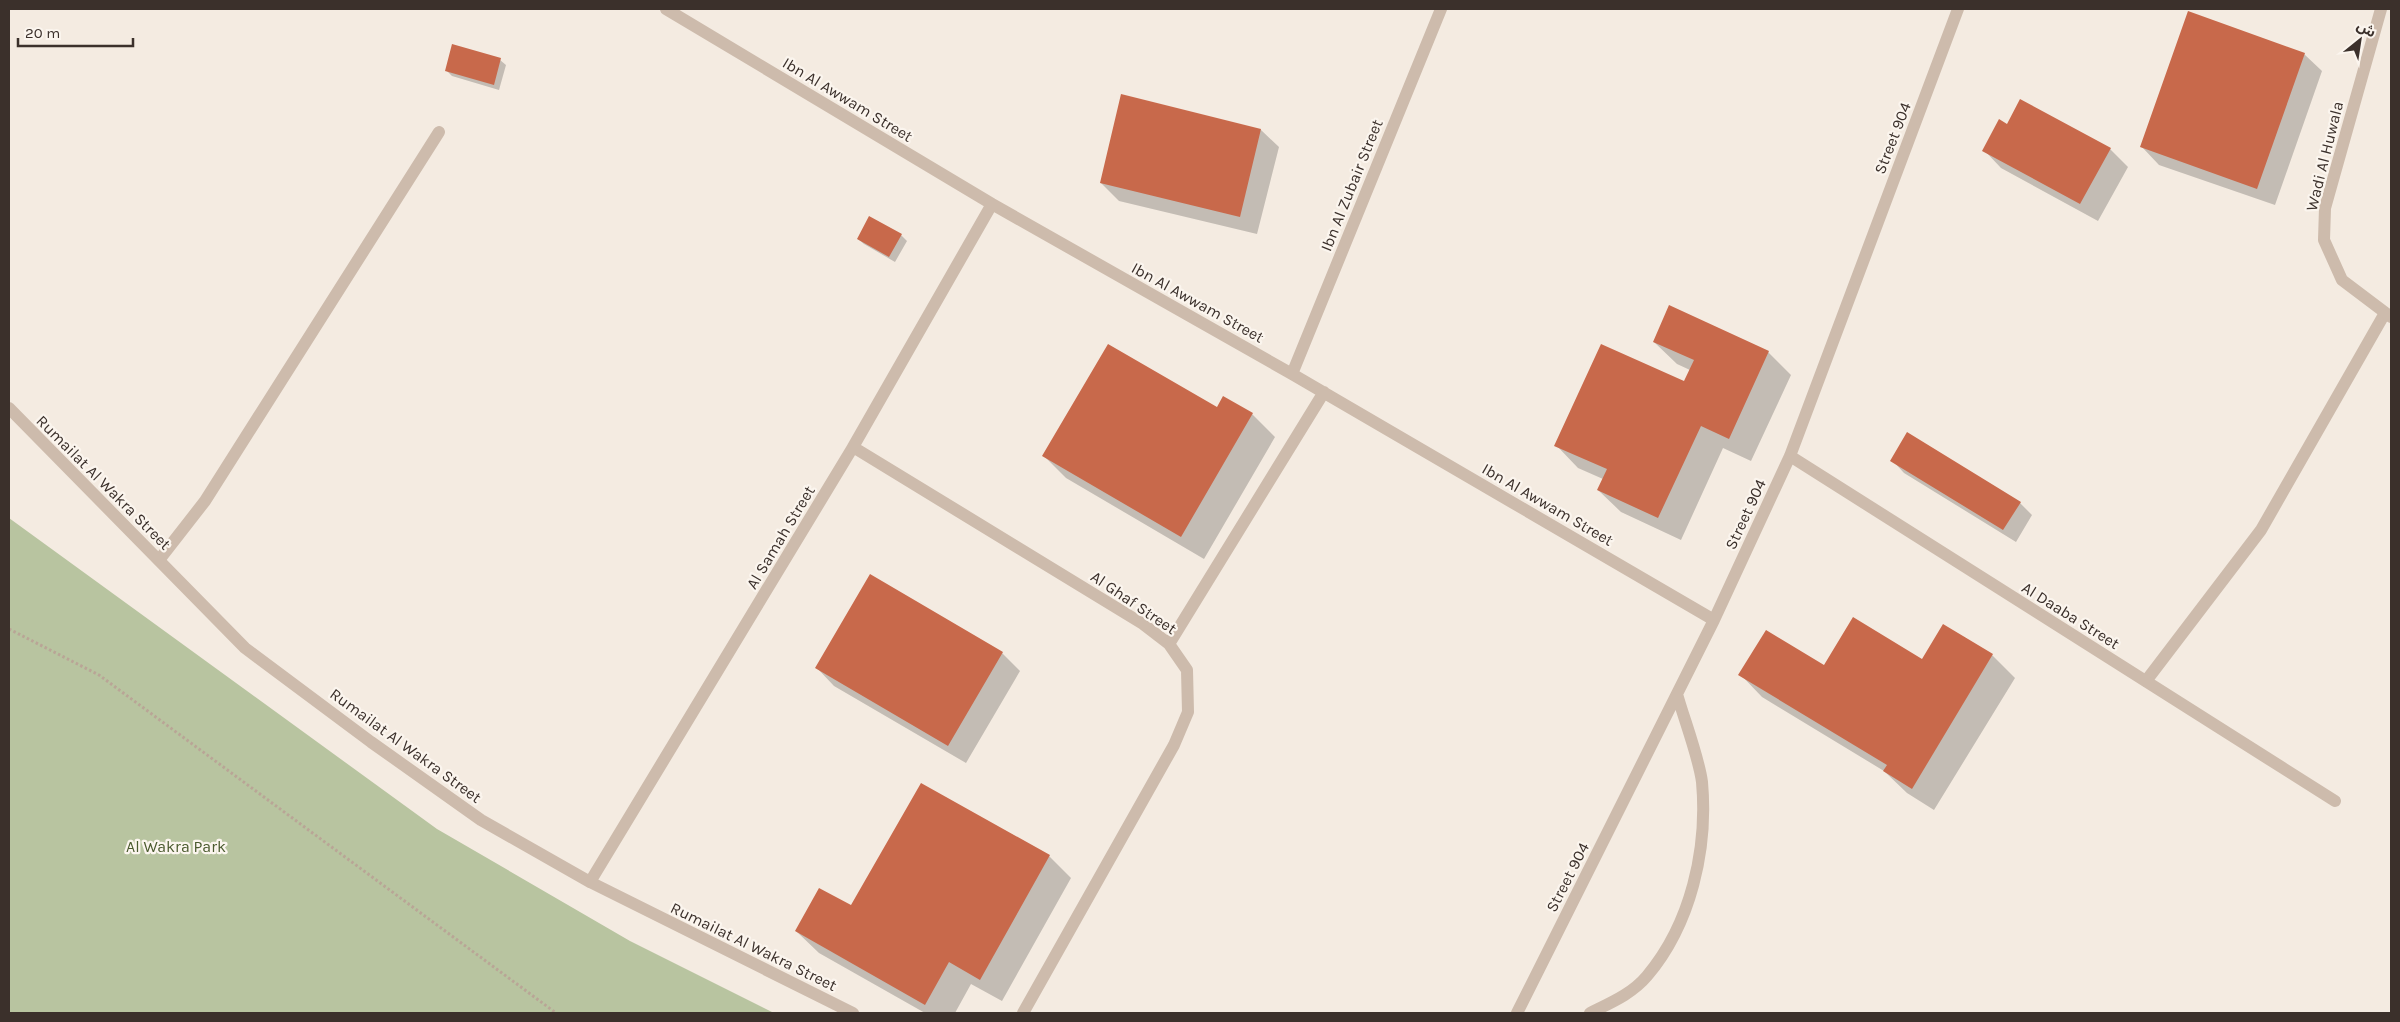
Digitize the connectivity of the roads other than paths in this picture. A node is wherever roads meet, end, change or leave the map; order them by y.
1 (666, 9) edge
2 (1441, 9) edge
3 (1958, 9) edge
4 (2381, 9) edge
5 (439, 132) dead end
6 (992, 204) junction
7 (2388, 315) edge
8 (1292, 374) junction
9 (1324, 392) junction
10 (9, 408) edge
11 (853, 447) junction
12 (1790, 456) junction
13 (159, 560) junction
14 (1714, 620) junction
15 (1170, 644) junction
16 (2146, 681) junction
17 (1677, 694) junction
18 (2335, 801) dead end
19 (590, 882) junction
20 (853, 1013) edge
21 (1023, 1013) edge
22 (1517, 1013) edge
23 (1590, 1013) edge

1 - 6 street, Ibn Al Awwam Street
2 - 8 street, Ibn Al Zubair Street
3 - 12 street, Street 904
4 - 7 street, Wadi Al Huwala
5 - 13 street
6 - 8 street, Ibn Al Awwam Street
6 - 11 street, Al Samah Street
7 - 16 street
8 - 9 street, Ibn Al Awwam Street
9 - 14 street, Ibn Al Awwam Street
9 - 15 street
10 - 13 street, Rumailat Al Wakra Street
11 - 15 street, Al Ghaf Street
11 - 19 street, Al Samah Street
12 - 14 street, Street 904
12 - 16 street, Al Daaba Street
13 - 19 street, Rumailat Al Wakra Street
14 - 17 street, Street 904
15 - 21 street, Al Ghaf Street
16 - 18 street, Al Daaba Street
17 - 22 street, Street 904
17 - 23 street
19 - 20 street, Rumailat Al Wakra Street

